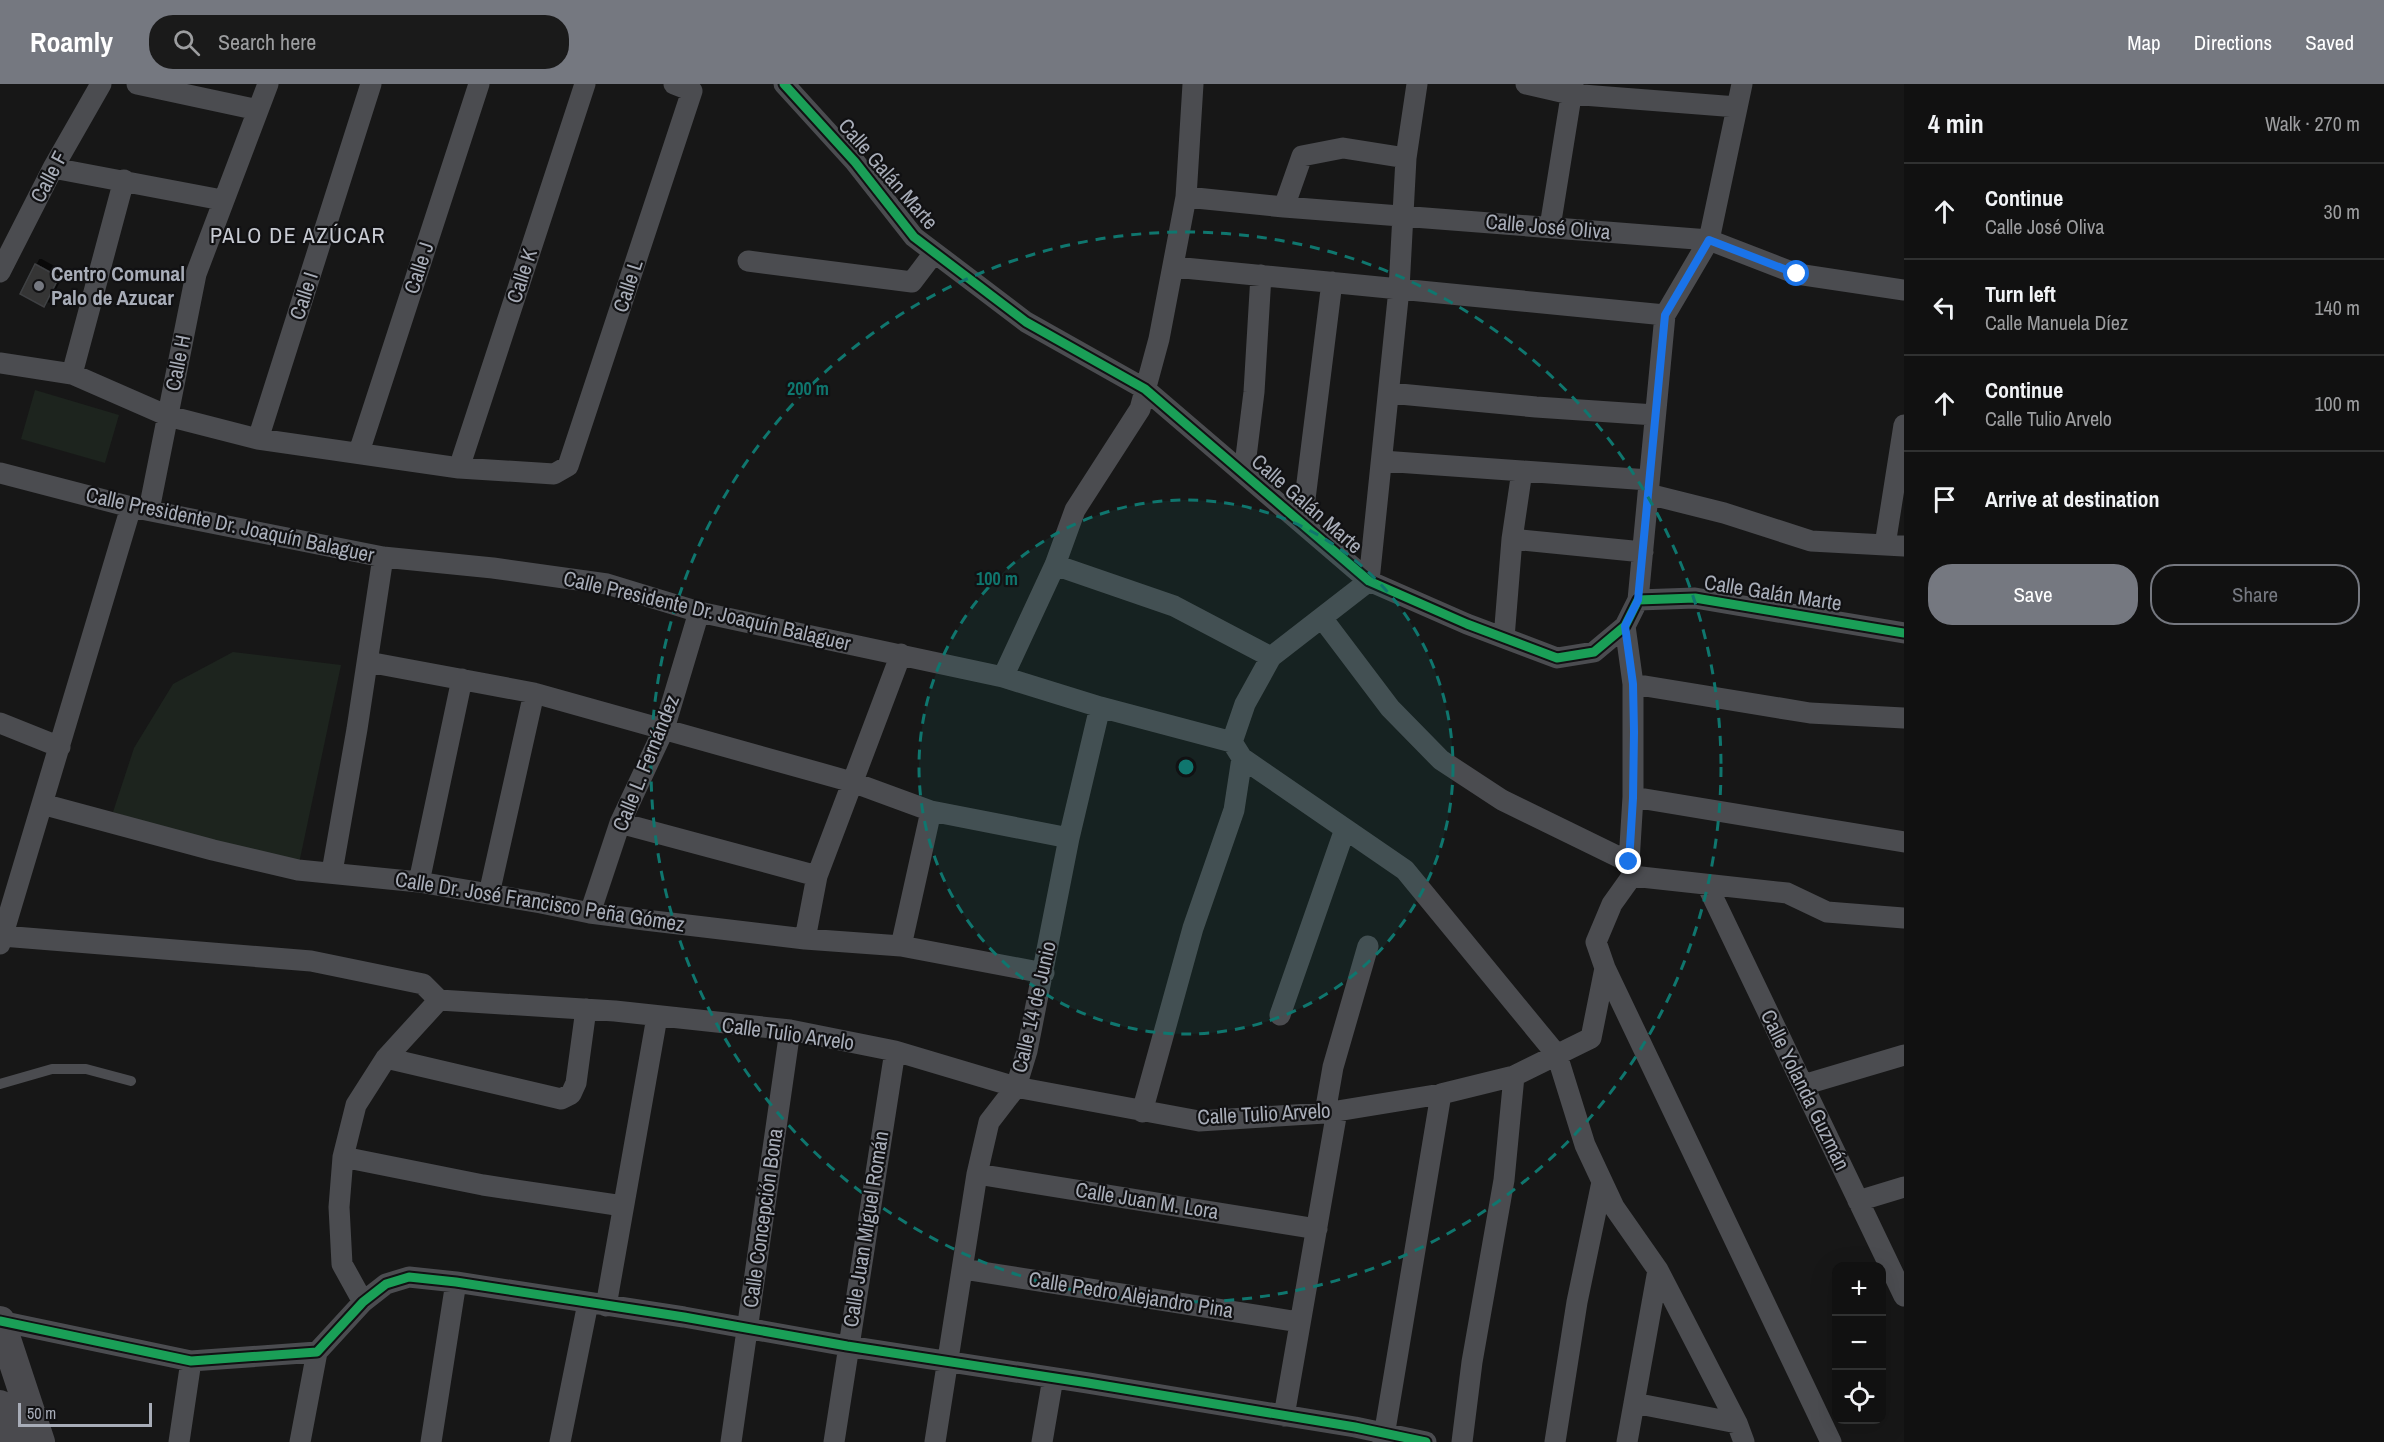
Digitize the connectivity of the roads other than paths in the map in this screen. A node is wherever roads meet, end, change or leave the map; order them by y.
1 (101, 84) edge
2 (137, 84) edge
3 (268, 84) edge
4 (371, 84) edge
5 (479, 84) edge
6 (585, 84) edge
7 (784, 84) edge
8 (1193, 84) edge
9 (1416, 84) edge
10 (1526, 84) edge
11 (1742, 84) edge
12 (683, 88) edge
13 (1572, 89) edge
14 (1737, 106) junction
15 (258, 110) junction
16 (1406, 159) junction
17 (53, 168) junction
18 (124, 180) junction
19 (1186, 197) junction
20 (222, 200) junction
21 (1284, 207) junction
22 (1403, 215) junction
23 (1550, 227) junction
24 (1709, 240) junction
25 (934, 252) junction
26 (748, 261) dead end
27 (1174, 267) junction
28 (0, 272) edge
29 (1261, 275) junction
30 (1332, 282) junction
31 (1399, 289) junction
32 (1904, 290) edge
33 (1665, 315) junction
34 (0, 363) edge
35 (72, 374) junction
36 (1145, 389) junction
37 (1389, 393) junction
38 (1654, 415) junction
39 (168, 416) junction
40 (1904, 425) edge
41 (258, 439) junction
42 (359, 452) junction
43 (1382, 461) junction
44 (459, 468) junction
45 (1522, 471) junction
46 (0, 473) edge
47 (1244, 473) junction
48 (1648, 487) junction
49 (140, 509) junction
50 (1302, 523) junction
51 (1512, 539) junction
52 (1894, 545) edge
53 (1643, 552) junction
54 (383, 557) junction
55 (1054, 565) junction
56 (1369, 581) junction
57 (1638, 600) junction
58 (699, 612) junction
59 (1322, 618) junction
60 (1625, 626) junction
61 (1904, 633) edge
62 (1504, 638) junction
63 (901, 654) junction
64 (1271, 657) junction
65 (368, 662) junction
66 (1003, 677) junction
67 (462, 679) junction
68 (1633, 684) junction
69 (534, 693) junction
70 (1100, 706) junction
71 (1904, 718) edge
72 (0, 723) edge
73 (664, 729) junction
74 (60, 747) junction
75 (1237, 750) junction
76 (852, 783) junction
77 (1633, 798) junction
78 (42, 804) junction
79 (931, 811) junction
80 (620, 823) junction
81 (1345, 829) junction
82 (1069, 838) junction
83 (1904, 842) edge
84 (1631, 869) junction
85 (332, 872) junction
86 (817, 876) junction
87 (419, 882) junction
88 (1707, 885) junction
89 (489, 894) junction
90 (590, 913) junction
91 (1904, 918) edge
92 (805, 939) junction
93 (1, 940) edge
94 (901, 946) junction
95 (1368, 946) dead end
96 (1605, 968) junction
97 (1044, 973) junction
98 (439, 1000) junction
99 (586, 1009) junction
100 (1280, 1015) dead end
101 (657, 1017) junction
102 (790, 1030) junction
103 (895, 1051) junction
104 (1557, 1055) junction
105 (1904, 1055) edge
106 (386, 1058) junction
107 (1514, 1076) junction
108 (131, 1081) dead end
109 (0, 1084) edge
110 (1803, 1085) junction
111 (1016, 1087) junction
112 (1441, 1094) junction
113 (1142, 1112) junction
114 (1331, 1112) junction
115 (343, 1156) junction
116 (977, 1174) junction
117 (1602, 1182) junction
118 (1904, 1187) edge
119 (1858, 1202) junction
120 (623, 1206) junction
121 (1317, 1229) junction
122 (963, 1269) junction
123 (1658, 1270) junction
124 (456, 1282) junction
125 (1904, 1296) edge
126 (363, 1302) junction
127 (597, 1304) junction
128 (0, 1321) edge
129 (1299, 1322) junction
130 (747, 1328) junction
131 (847, 1346) junction
132 (317, 1352) junction
133 (947, 1360) junction
134 (191, 1361) junction
135 (1053, 1378) junction
136 (1634, 1403) junction
137 (0, 1405) edge
138 (1284, 1416) junction
139 (1741, 1432) edge
140 (1384, 1437) edge
141 (12, 1442) edge
142 (40, 1442) edge
143 (179, 1442) edge
144 (300, 1442) edge
145 (431, 1442) edge
146 (560, 1442) edge
147 (731, 1442) edge
148 (834, 1442) edge
149 (935, 1442) edge
150 (1042, 1442) edge
151 (1426, 1442) edge
152 (1462, 1442) edge
153 (1555, 1442) edge
154 (1627, 1442) edge
155 (1831, 1442) edge

1 - 17 street, Calle F
2 - 15 street
3 - 15 street, Calle H
4 - 41 street, Calle I
5 - 42 street, Calle J
6 - 44 street, Calle K
7 - 25 street, Calle Galán Marte
8 - 19 street
9 - 16 street
10 - 13 street
11 - 14 street
12 - 44 street, Calle L
13 - 14 street
13 - 23 street
14 - 24 street
15 - 20 street, Calle H
16 - 21 street
16 - 22 street
17 - 18 street
17 - 28 street, Calle F
18 - 20 street
18 - 35 street
19 - 21 street, Calle José Oliva
19 - 27 street
20 - 39 street, Calle H
21 - 22 street, Calle José Oliva
22 - 23 street, Calle José Oliva
22 - 31 street
23 - 24 street, Calle José Oliva
24 - 32 street, Calle José Oliva
24 - 33 street
25 - 26 street
25 - 36 street, Calle Galán Marte
27 - 29 street
27 - 36 street
29 - 30 street
29 - 47 street
30 - 31 street
30 - 50 street
31 - 33 street
31 - 37 street
33 - 38 street
34 - 35 street
35 - 39 street
36 - 47 street, Calle Galán Marte
36 - 55 street
37 - 38 street
37 - 43 street
38 - 48 street
39 - 41 street
39 - 49 street, Calle H
40 - 52 street
41 - 42 street
42 - 44 street
43 - 45 street
43 - 56 street
45 - 48 street
45 - 51 street
46 - 49 street, Calle Presidente Dr. Joaquín Balaguer
47 - 50 street, Calle Galán Marte
48 - 52 street
48 - 53 street
49 - 54 street, Calle Presidente Dr. Joaquín Balaguer
49 - 74 street, Calle H
50 - 56 street, Calle Galán Marte
51 - 53 street
51 - 62 street
53 - 57 street
54 - 58 street, Calle Presidente Dr. Joaquín Balaguer
54 - 65 street
55 - 64 street
55 - 66 street
56 - 59 street
56 - 62 street, Calle Galán Marte
57 - 60 street, Calle Galán Marte
57 - 61 street, Calle Galán Marte
58 - 63 street, Calle Presidente Dr. Joaquín Balaguer
58 - 73 street, Calle L. Fernández
59 - 64 street
59 - 84 street
60 - 62 street, Calle Galán Marte
60 - 68 street
63 - 66 street, Calle Presidente Dr. Joaquín Balaguer
63 - 76 street
64 - 75 street
65 - 67 street
65 - 85 street
66 - 70 street, Calle Presidente Dr. Joaquín Balaguer
67 - 69 street
67 - 87 street
68 - 71 street
68 - 77 street
69 - 73 street
69 - 89 street
70 - 75 street, Calle Presidente Dr. Joaquín Balaguer
70 - 82 street, Calle 14 de Junio
72 - 74 street
73 - 76 street
73 - 80 street, Calle L. Fernández
74 - 78 street, Calle H
75 - 81 street, Calle Presidente Dr. Joaquín Balaguer
75 - 113 street
76 - 79 street
76 - 86 street
77 - 83 street
77 - 84 street
78 - 85 street, Calle Dr. José Francisco Peña Gómez
78 - 93 street, Calle H
79 - 82 street
79 - 94 street
80 - 86 street
80 - 90 street, Calle L. Fernández
81 - 100 street
81 - 104 street, Calle Presidente Dr. Joaquín Balaguer
82 - 97 street, Calle 14 de Junio
84 - 88 street
84 - 96 street, Calle Tulio Arvelo
85 - 87 street, Calle Dr. José Francisco Peña Gómez
86 - 92 street
87 - 89 street, Calle Dr. José Francisco Peña Gómez
88 - 91 street
88 - 110 street, Calle Yolanda Guzmán
89 - 90 street, Calle Dr. José Francisco Peña Gómez
90 - 92 street, Calle Dr. José Francisco Peña Gómez
92 - 94 street, Calle Dr. José Francisco Peña Gómez
93 - 98 street
94 - 97 street, Calle Dr. José Francisco Peña Gómez
95 - 114 street
96 - 104 street, Calle Tulio Arvelo
96 - 155 street
97 - 111 street, Calle 14 de Junio
98 - 99 street, Calle Tulio Arvelo
98 - 106 street
99 - 101 street, Calle Tulio Arvelo
99 - 106 street
101 - 102 street, Calle Tulio Arvelo
101 - 120 street
102 - 103 street, Calle Tulio Arvelo
102 - 130 street, Calle Concepción Bona
103 - 111 street, Calle Tulio Arvelo
103 - 131 street, Calle Juan Miguel Román
104 - 107 street, Calle Tulio Arvelo
104 - 117 street, Calle Presidente Dr. Joaquín Balaguer
105 - 110 street
106 - 115 street
107 - 112 street, Calle Tulio Arvelo
107 - 152 street
108 - 109 lane
110 - 119 street, Calle Yolanda Guzmán
111 - 113 street, Calle Tulio Arvelo
111 - 116 street, Calle 14 de Junio
112 - 114 street, Calle Tulio Arvelo
112 - 140 street
113 - 114 street, Calle Tulio Arvelo
114 - 121 street
115 - 120 street
115 - 126 street
116 - 121 street, Calle Juan M. Lora
116 - 122 street, Calle 14 de Junio
117 - 123 street, Calle Presidente Dr. Joaquín Balaguer
117 - 153 street
118 - 119 street
119 - 125 street, Calle Yolanda Guzmán
120 - 127 street
121 - 129 street
122 - 129 street, Calle Pedro Alejandro Pina
122 - 133 street, Calle 14 de Junio
123 - 136 street
123 - 139 street, Calle Presidente Dr. Joaquín Balaguer
124 - 126 street
124 - 127 street
124 - 145 street
126 - 132 street
127 - 130 street
127 - 146 street
128 - 134 street
128 - 142 main road
129 - 138 street
130 - 131 street
130 - 147 street, Calle Concepción Bona
131 - 133 street
131 - 148 street, Calle Juan Miguel Román
132 - 134 street
132 - 144 street
133 - 135 street
133 - 149 street, Calle 14 de Junio
134 - 143 street
135 - 138 street
135 - 150 street
136 - 139 street
136 - 154 street
137 - 141 main road
138 - 140 street
140 - 151 street

